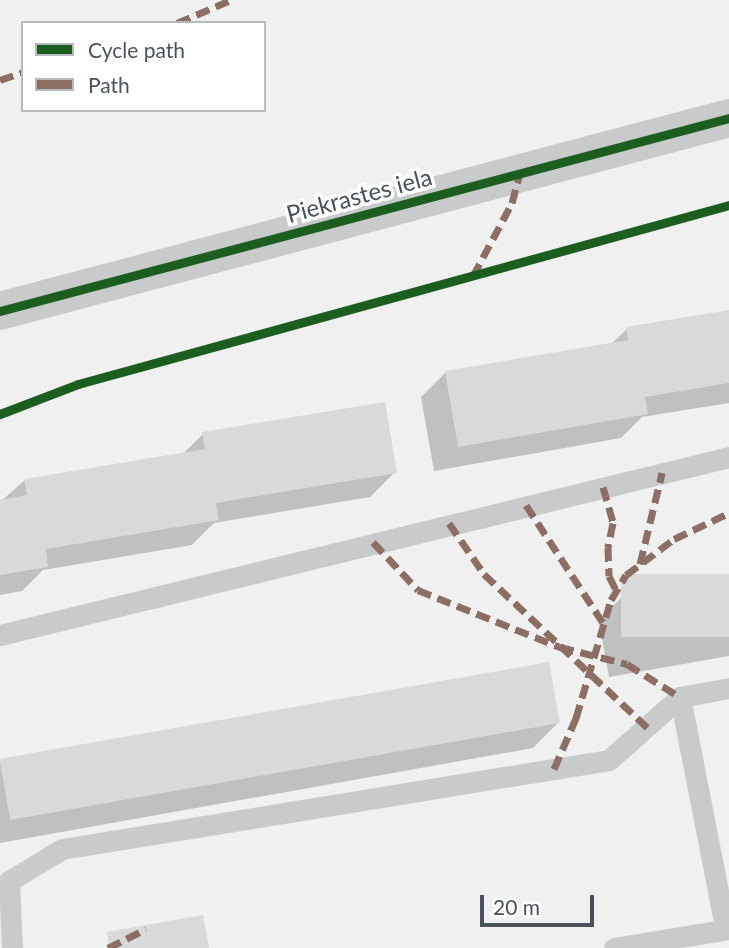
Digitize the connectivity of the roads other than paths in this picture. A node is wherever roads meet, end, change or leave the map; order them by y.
1 (729, 118) edge
2 (0, 311) edge
3 (729, 457) edge
4 (0, 635) edge
5 (729, 688) edge
6 (680, 698) junction
7 (727, 928) edge
8 (12, 948) edge
9 (614, 948) edge

1 - 2 street, Piekrastes iela
3 - 4 lane
5 - 6 lane
6 - 7 lane
6 - 8 lane
7 - 9 lane

